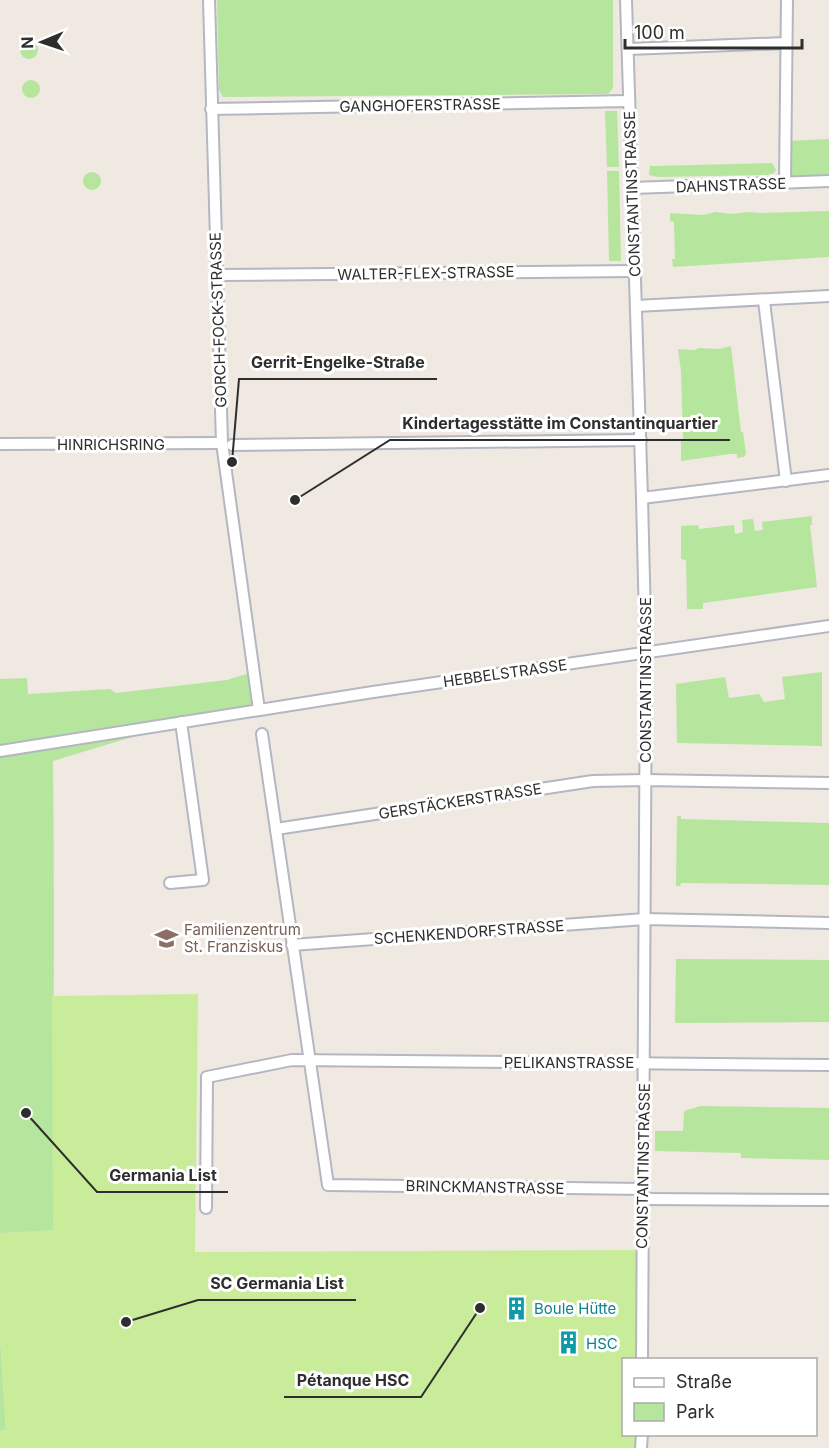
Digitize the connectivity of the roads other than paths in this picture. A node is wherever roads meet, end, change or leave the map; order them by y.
1 (209, 0) edge
2 (626, 0) edge
3 (787, 0) edge
4 (786, 43) junction
5 (628, 49) junction
6 (630, 102) junction
7 (211, 109) junction
8 (829, 181) edge
9 (785, 182) junction
10 (632, 188) junction
11 (635, 271) junction
12 (217, 275) junction
13 (829, 296) edge
14 (764, 301) junction
15 (636, 306) junction
16 (640, 440) junction
17 (0, 444) edge
18 (227, 444) junction
19 (829, 475) edge
20 (786, 481) junction
21 (642, 498) junction
22 (829, 626) edge
23 (645, 653) junction
24 (259, 710) junction
25 (181, 722) junction
26 (262, 734) dead end
27 (0, 751) edge
28 (645, 780) junction
29 (829, 783) edge
30 (276, 829) junction
31 (170, 883) dead end
32 (645, 919) junction
33 (829, 923) edge
34 (292, 945) junction
35 (310, 1060) junction
36 (644, 1063) junction
37 (829, 1065) edge
38 (643, 1194) junction
39 (829, 1200) edge
40 (206, 1208) dead end
41 (642, 1358) edge

1 - 7 street, GORCH-FOCK-STRASSE
2 - 5 street, CONSTANTINSTRASSE
3 - 4 street
4 - 5 street
4 - 9 street
5 - 6 street, CONSTANTINSTRASSE
6 - 7 street, GANGHOFERSTRASSE
6 - 10 street, CONSTANTINSTRASSE
7 - 12 street, GORCH-FOCK-STRASSE
8 - 9 street, DAHNSTRASSE
9 - 10 street, DAHNSTRASSE
10 - 11 street, CONSTANTINSTRASSE
11 - 12 street, WALTER-FLEX-STRASSE
11 - 15 street, CONSTANTINSTRASSE
12 - 18 street, GORCH-FOCK-STRASSE
13 - 14 street
14 - 15 street
14 - 20 street
15 - 16 street, CONSTANTINSTRASSE
16 - 18 street, HINRICHSRING
16 - 21 street, CONSTANTINSTRASSE
17 - 18 street, HINRICHSRING
18 - 24 street, GORCH-FOCK-STRASSE
19 - 20 street
20 - 21 street
21 - 23 street, CONSTANTINSTRASSE
22 - 23 street, HEBBELSTRASSE
23 - 24 street, HEBBELSTRASSE
23 - 28 street, CONSTANTINSTRASSE
24 - 25 street, HEBBELSTRASSE
25 - 27 street, HEBBELSTRASSE
25 - 31 street
26 - 30 street
28 - 29 street, GERSTÄCKERSTRASSE
28 - 30 street, GERSTÄCKERSTRASSE
28 - 32 street, CONSTANTINSTRASSE
30 - 34 street
32 - 33 street, SCHENKENDORFSTRASSE
32 - 34 street, SCHENKENDORFSTRASSE
32 - 36 street, CONSTANTINSTRASSE
34 - 35 street
35 - 36 street, PELIKANSTRASSE
35 - 38 street, BRINCKMANSTRASSE
35 - 40 street, PELIKANSTRASSE
36 - 37 street, PELIKANSTRASSE
36 - 38 street, CONSTANTINSTRASSE
38 - 39 street, BRINCKMANSTRASSE
38 - 41 street, CONSTANTINSTRASSE

